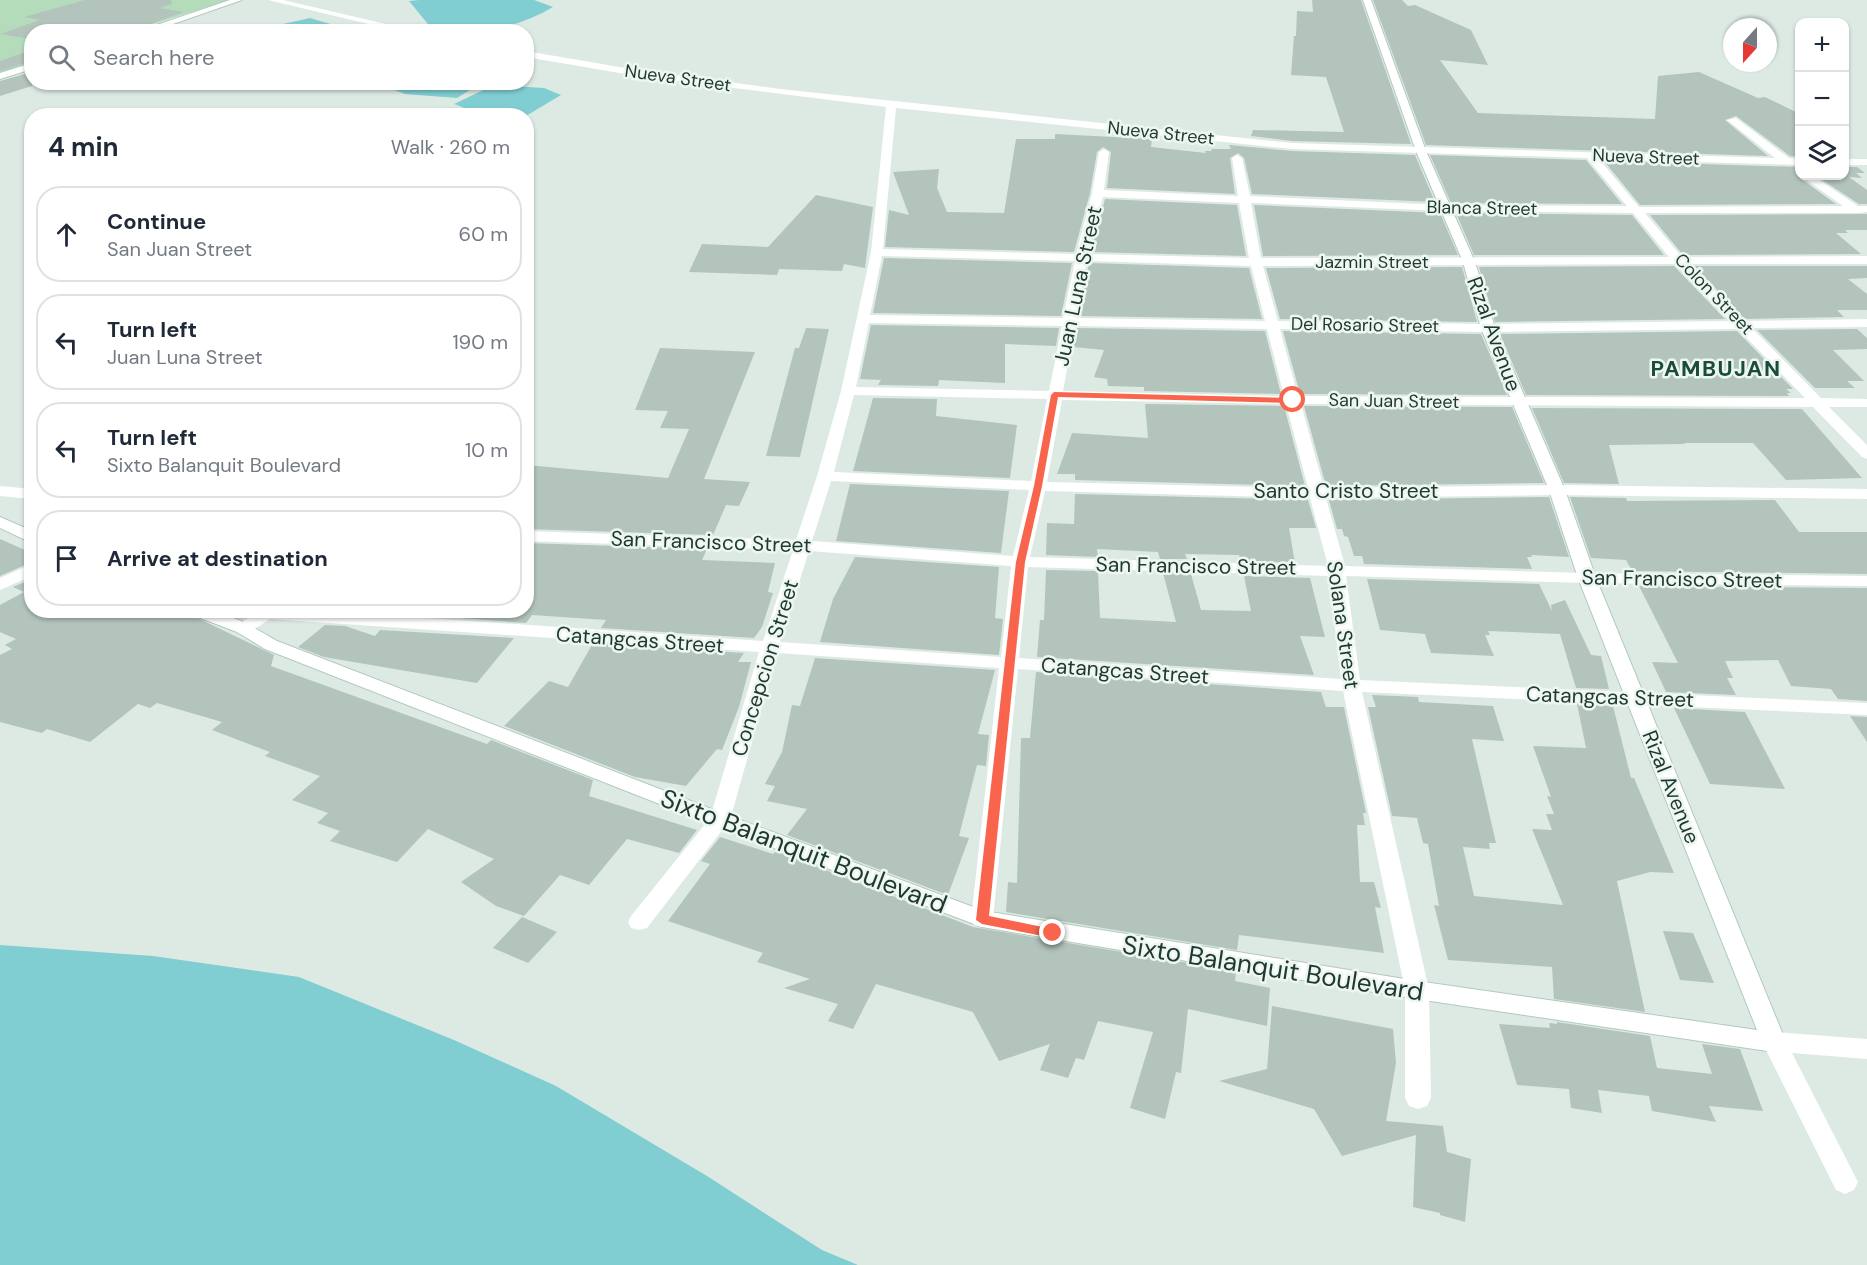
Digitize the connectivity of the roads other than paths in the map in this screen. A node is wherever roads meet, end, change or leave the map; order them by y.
1 (238, 0) edge
2 (272, 0) edge
3 (1367, 0) edge
4 (164, 24) edge
5 (380, 24) edge
6 (534, 55) edge
7 (24, 68) edge
8 (0, 76) edge
9 (891, 104) junction
10 (1732, 120) dead end
11 (1421, 151) junction
12 (1104, 152) dead end
13 (1591, 156) junction
14 (1237, 158) dead end
15 (1786, 162) junction
16 (1795, 162) edge
17 (1849, 162) edge
18 (1867, 162) edge
19 (1795, 168) edge
20 (1813, 180) edge
21 (1098, 193) junction
22 (1243, 200) junction
23 (1444, 208) junction
24 (1862, 209) edge
25 (1638, 210) junction
26 (1867, 217) edge
27 (877, 252) junction
28 (1081, 259) junction
29 (1867, 260) edge
30 (1679, 261) junction
31 (1256, 262) junction
32 (1469, 262) junction
33 (862, 319) junction
34 (1867, 322) edge
35 (1068, 323) junction
36 (1271, 323) junction
37 (1742, 323) junction
38 (1488, 328) junction
39 (848, 391) junction
40 (1054, 395) junction
41 (1293, 400) junction
42 (1518, 402) junction
43 (1867, 403) edge
44 (1820, 404) junction
45 (1867, 454) edge
46 (825, 476) junction
47 (1038, 486) junction
48 (1557, 490) junction
49 (0, 491) edge
50 (24, 493) edge
51 (1318, 493) junction
52 (1867, 494) edge
53 (0, 522) edge
54 (24, 534) edge
55 (534, 536) edge
56 (802, 545) junction
57 (1020, 562) junction
58 (1337, 569) junction
59 (24, 573) edge
60 (1587, 578) junction
61 (1867, 581) edge
62 (0, 585) edge
63 (217, 618) edge
64 (259, 618) edge
65 (337, 618) edge
66 (243, 628) junction
67 (769, 649) junction
68 (1009, 663) junction
69 (1351, 686) junction
70 (1634, 697) junction
71 (1867, 709) edge
72 (720, 820) junction
73 (982, 920) junction
74 (639, 922) dead end
75 (1416, 990) junction
76 (1774, 1042) junction
77 (1867, 1049) edge
78 (1418, 1098) dead end
79 (1845, 1182) dead end

1 - 4 street
2 - 5 street
3 - 11 street, Rizal Avenue
6 - 9 street, Nueva Street
7 - 8 street
9 - 11 street, Nueva Street
9 - 27 street, Concepcion Street
10 - 15 street
11 - 13 street, Nueva Street
11 - 23 street, Rizal Avenue
12 - 21 street, Juan Luna Street
13 - 15 street, Nueva Street
13 - 25 street, Colon Street
14 - 22 street, Solana Street
15 - 16 street, Nueva Street
15 - 19 street
17 - 18 street
20 - 24 street
21 - 22 street, Blanca Street
21 - 28 street, Juan Luna Street
22 - 23 street, Blanca Street
22 - 31 street, Solana Street
23 - 25 street, Blanca Street
23 - 32 street, Rizal Avenue
24 - 25 street, Blanca Street
24 - 26 street
25 - 30 street, Colon Street
27 - 28 street, Jazmin Street
27 - 33 street, Concepcion Street
28 - 31 street, Jazmin Street
28 - 35 street, Juan Luna Street
29 - 30 street, Jazmin Street
30 - 32 street, Jazmin Street
30 - 37 street, Colon Street
31 - 32 street, Jazmin Street
31 - 36 street, Solana Street
32 - 38 street, Rizal Avenue
33 - 35 street, Del Rosario Street
33 - 39 street, Concepcion Street
34 - 37 street, Del Rosario Street
35 - 36 street, Del Rosario Street
35 - 40 street, Juan Luna Street
36 - 38 street, Del Rosario Street
36 - 41 street, Solana Street
37 - 38 street, Del Rosario Street
37 - 44 street, Colon Street
38 - 42 street, Rizal Avenue
39 - 40 street, San Juan Street
39 - 46 street, Concepcion Street
40 - 41 street, San Juan Street
40 - 47 street, Juan Luna Street
41 - 42 street, San Juan Street
41 - 51 street, Solana Street
42 - 44 street, San Juan Street
42 - 48 street, Rizal Avenue
43 - 44 street, San Juan Street
44 - 45 street, Colon Street
46 - 47 street, Santo Cristo Street
46 - 56 street, Concepcion Street
47 - 51 street, Santo Cristo Street
47 - 57 street, Juan Luna Street
48 - 51 street, Santo Cristo Street
48 - 52 street, Santo Cristo Street
48 - 60 street, Rizal Avenue
49 - 50 street
51 - 58 street, Solana Street
53 - 54 street
55 - 56 street, San Francisco Street
56 - 57 street, San Francisco Street
56 - 67 street, Concepcion Street
57 - 58 street, San Francisco Street
57 - 68 street, Juan Luna Street
58 - 60 street, San Francisco Street
58 - 69 street, Solana Street
59 - 62 street
60 - 61 street, San Francisco Street
60 - 70 street, Rizal Avenue
63 - 66 street, Sixto Balanquit Boulevard
64 - 66 street, Catangcas Street
65 - 67 street, Catangcas Street
66 - 72 street, Sixto Balanquit Boulevard
67 - 68 street, Catangcas Street
67 - 72 street, Concepcion Street
68 - 69 street, Catangcas Street
68 - 73 street, Juan Luna Street
69 - 70 street, Catangcas Street
69 - 75 street, Solana Street
70 - 71 street, Catangcas Street
70 - 76 street, Rizal Avenue
72 - 73 street, Sixto Balanquit Boulevard
72 - 74 street, Concepcion Street
73 - 75 street, Sixto Balanquit Boulevard
75 - 76 street, Sixto Balanquit Boulevard
75 - 78 street, Solana Street
76 - 77 street, Sixto Balanquit Boulevard
76 - 79 street, Rizal Avenue

